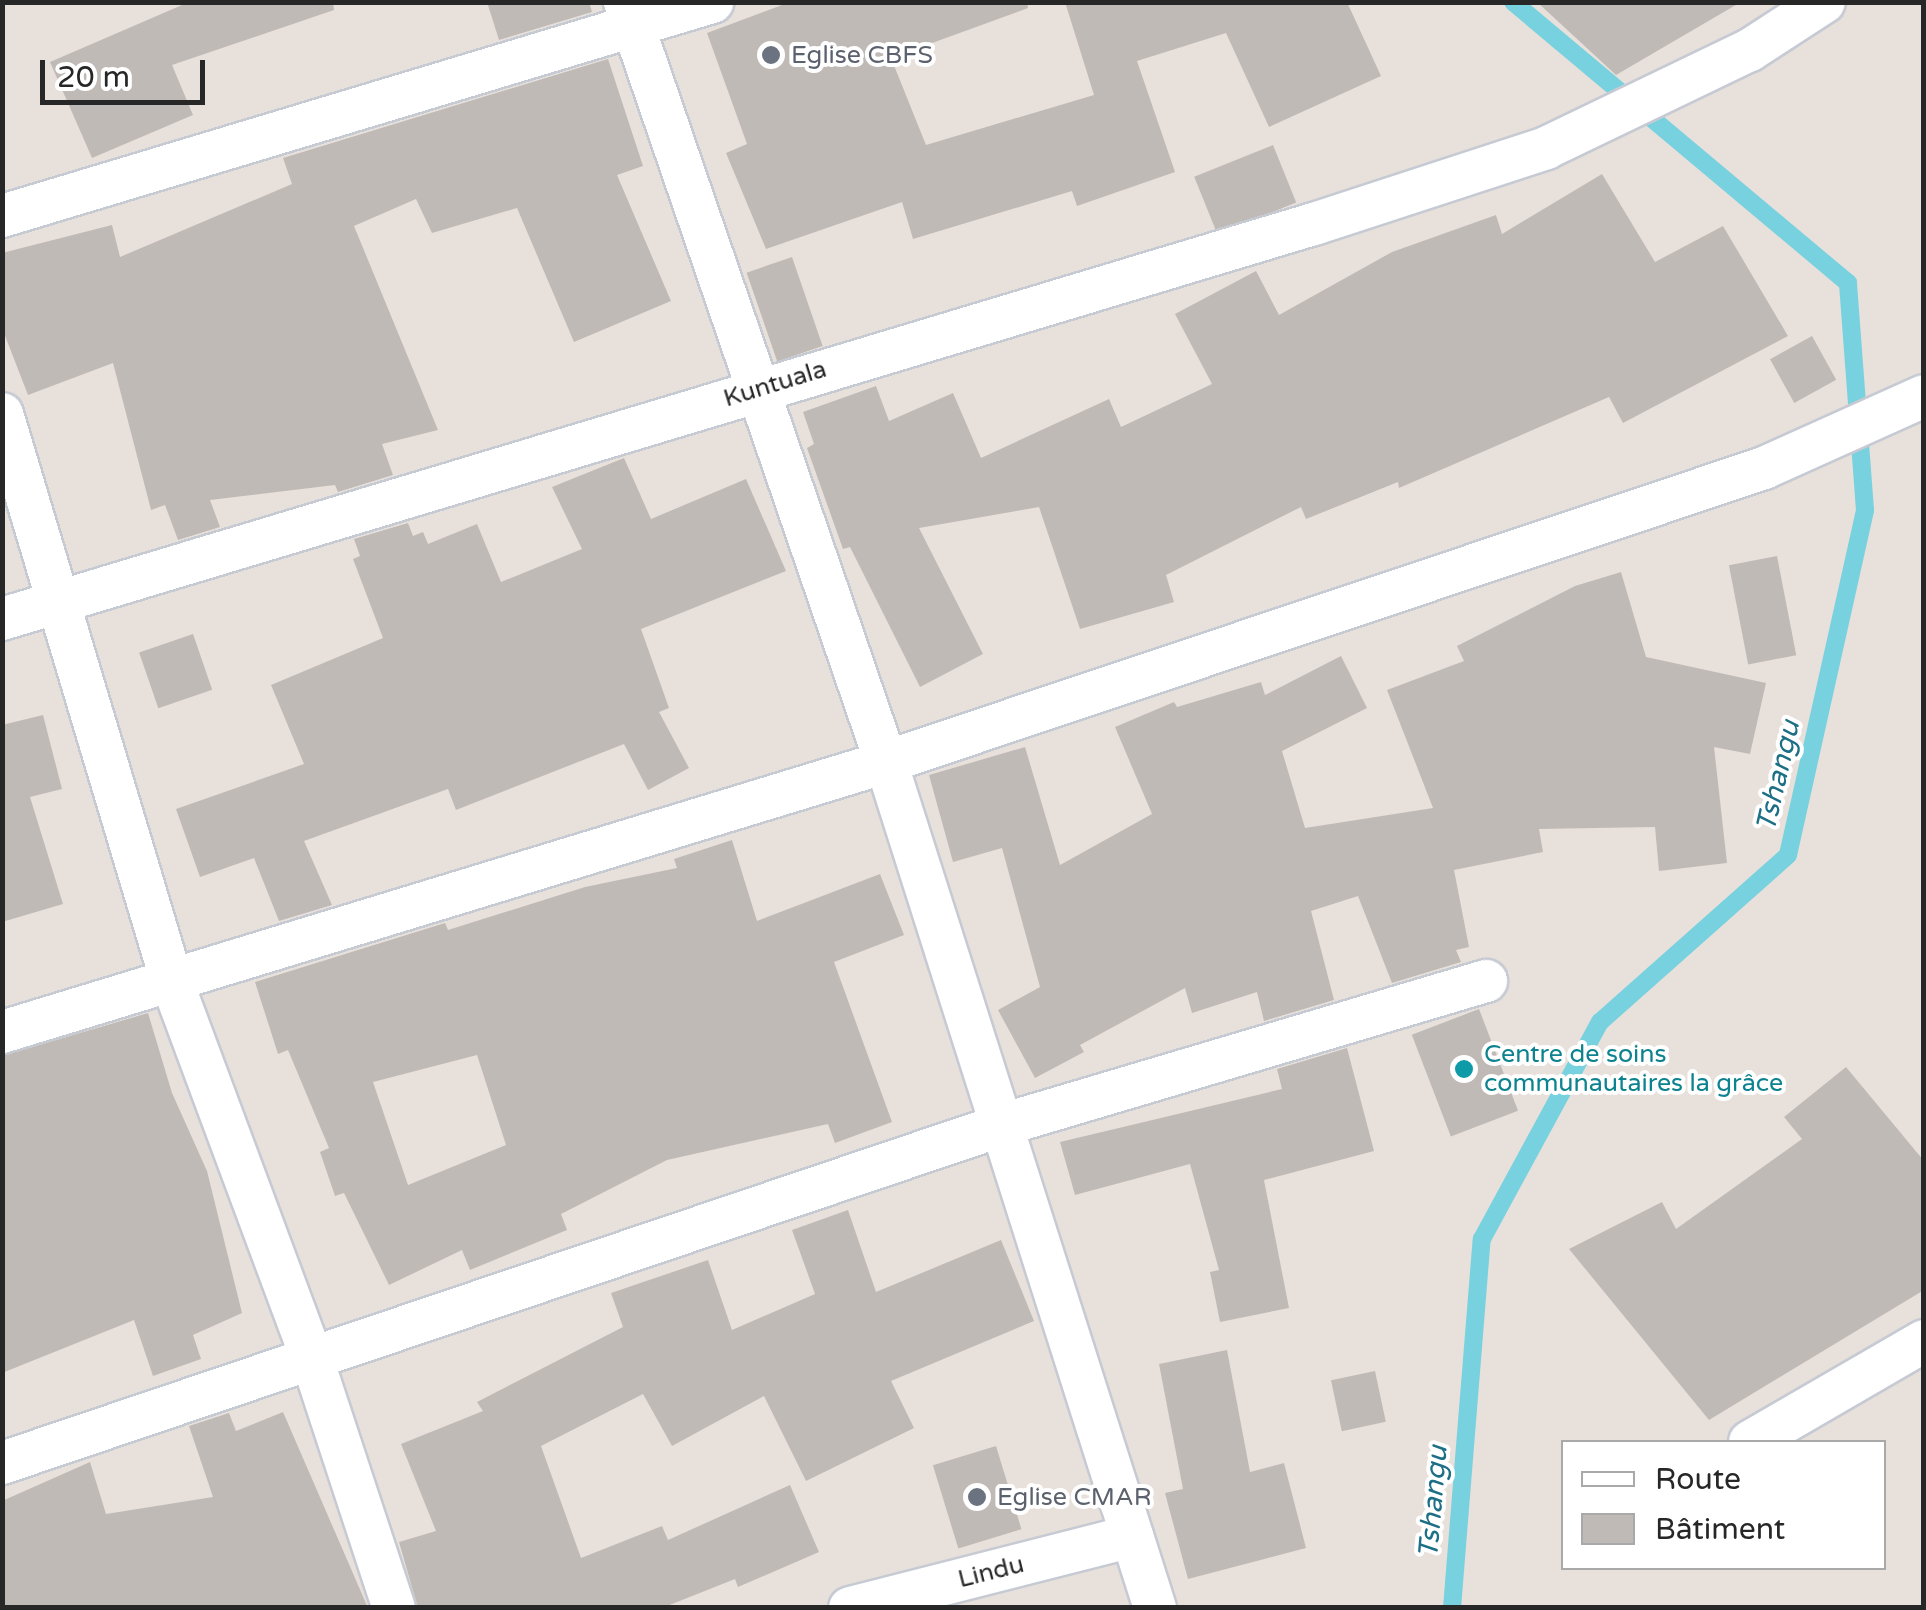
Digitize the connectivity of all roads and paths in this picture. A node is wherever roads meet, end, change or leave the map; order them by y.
1 (712, 2) edge
2 (1824, 2) edge
3 (629, 15) edge
4 (2, 216) edge
5 (761, 388) junction
6 (1924, 396) edge
7 (2, 414) edge
8 (63, 601) junction
9 (2, 619) edge
10 (886, 762) junction
11 (172, 982) junction
12 (1486, 982) dead end
13 (2, 1032) edge
14 (1005, 1124) junction
15 (1924, 1341) edge
16 (312, 1359) junction
17 (1753, 1440) edge
18 (2, 1463) edge
19 (1132, 1536) junction
20 (394, 1608) edge
21 (850, 1608) edge
22 (1154, 1608) edge

1 - 3 street
2 - 5 street, Kuntuala
3 - 4 street
3 - 5 street
5 - 8 street, Kuntuala
5 - 10 street
6 - 10 street
7 - 8 street
8 - 9 street, Kuntuala
8 - 11 street
10 - 11 street
10 - 14 street
11 - 13 street
11 - 16 street
12 - 14 street
14 - 16 street
14 - 19 street
15 - 17 street
16 - 18 street
16 - 20 street
19 - 21 street, Lindu
19 - 22 street

